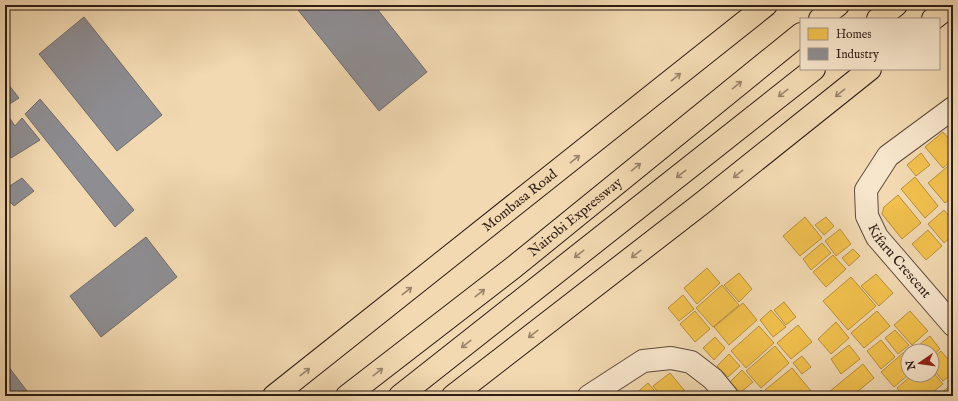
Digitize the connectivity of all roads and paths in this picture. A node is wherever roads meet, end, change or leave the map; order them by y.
1 (766, 5) edge
2 (838, 5) edge
3 (896, 5) edge
4 (951, 5) edge
5 (821, 18) edge
6 (879, 18) edge
7 (934, 18) edge
8 (800, 35) edge
9 (813, 70) edge
10 (869, 70) edge
11 (953, 108) edge
12 (953, 325) edge
13 (274, 396) edge
14 (347, 396) edge
15 (400, 396) edge
16 (453, 396) edge
17 (589, 396) edge
18 (727, 396) edge

13 -> 1 highway, Mombasa Road
2 - 5 highway
3 - 6 highway
4 - 7 highway
14 -> 8 highway, Nairobi Expressway
9 -> 15 highway
10 -> 16 highway
11 - 12 street, Kifaru Crescent
17 - 18 street

